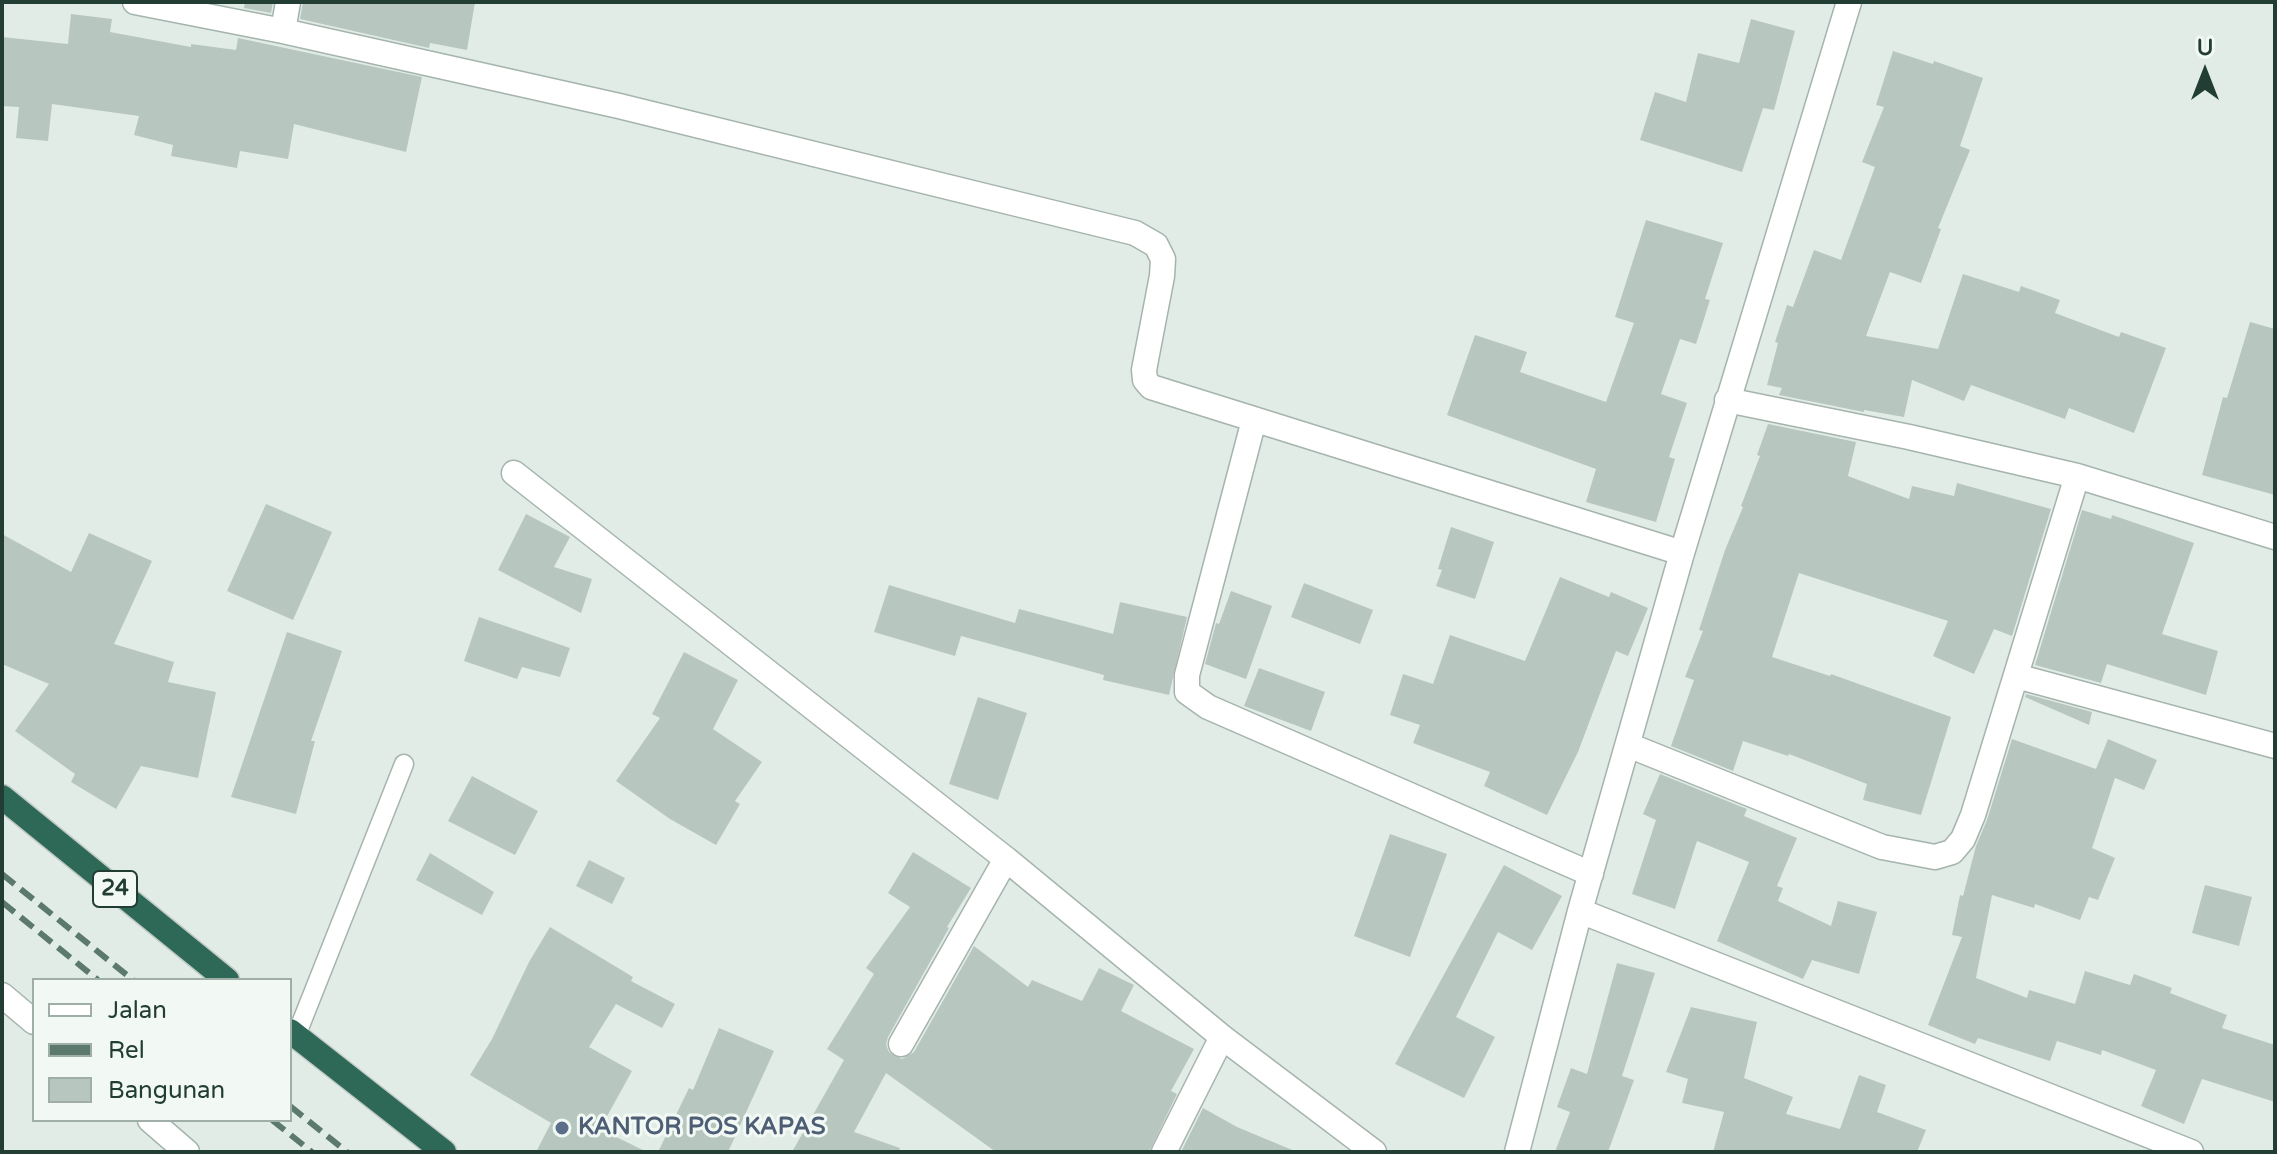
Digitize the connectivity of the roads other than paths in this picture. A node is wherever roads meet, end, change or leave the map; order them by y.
1 (135, 2) edge
2 (288, 2) edge
3 (1849, 2) edge
4 (283, 31) junction
5 (1727, 400) junction
6 (1254, 420) junction
7 (514, 473) dead end
8 (2077, 476) junction
9 (2275, 537) edge
10 (1682, 553) junction
11 (2016, 676) junction
12 (1628, 745) junction
13 (2275, 746) edge
14 (404, 764) dead end
15 (2, 797) edge
16 (1006, 859) junction
17 (1591, 874) junction
18 (1580, 911) junction
19 (225, 978) edge
20 (2, 995) edge
21 (32, 1020) edge
22 (293, 1033) edge
23 (1222, 1037) junction
24 (901, 1044) dead end
25 (152, 1122) edge
26 (2135, 1142) edge
27 (187, 1152) edge
28 (444, 1152) edge
29 (1164, 1152) edge
30 (1374, 1152) edge
31 (1517, 1152) edge
32 (2191, 1152) edge

1 - 4 street
2 - 4 street
3 - 5 street
4 - 6 street
5 - 8 street
5 - 10 street
6 - 10 street
6 - 17 street
7 - 16 street
8 - 9 street
8 - 11 street
10 - 12 street
11 - 12 street
11 - 13 street
12 - 17 street
14 - 22 lane
15 - 19 highway, 24
16 - 23 street
16 - 24 street
17 - 18 street
18 - 26 street
18 - 31 street
20 - 21 street
22 - 28 highway
23 - 29 street
23 - 30 street
25 - 27 street
26 - 32 street

